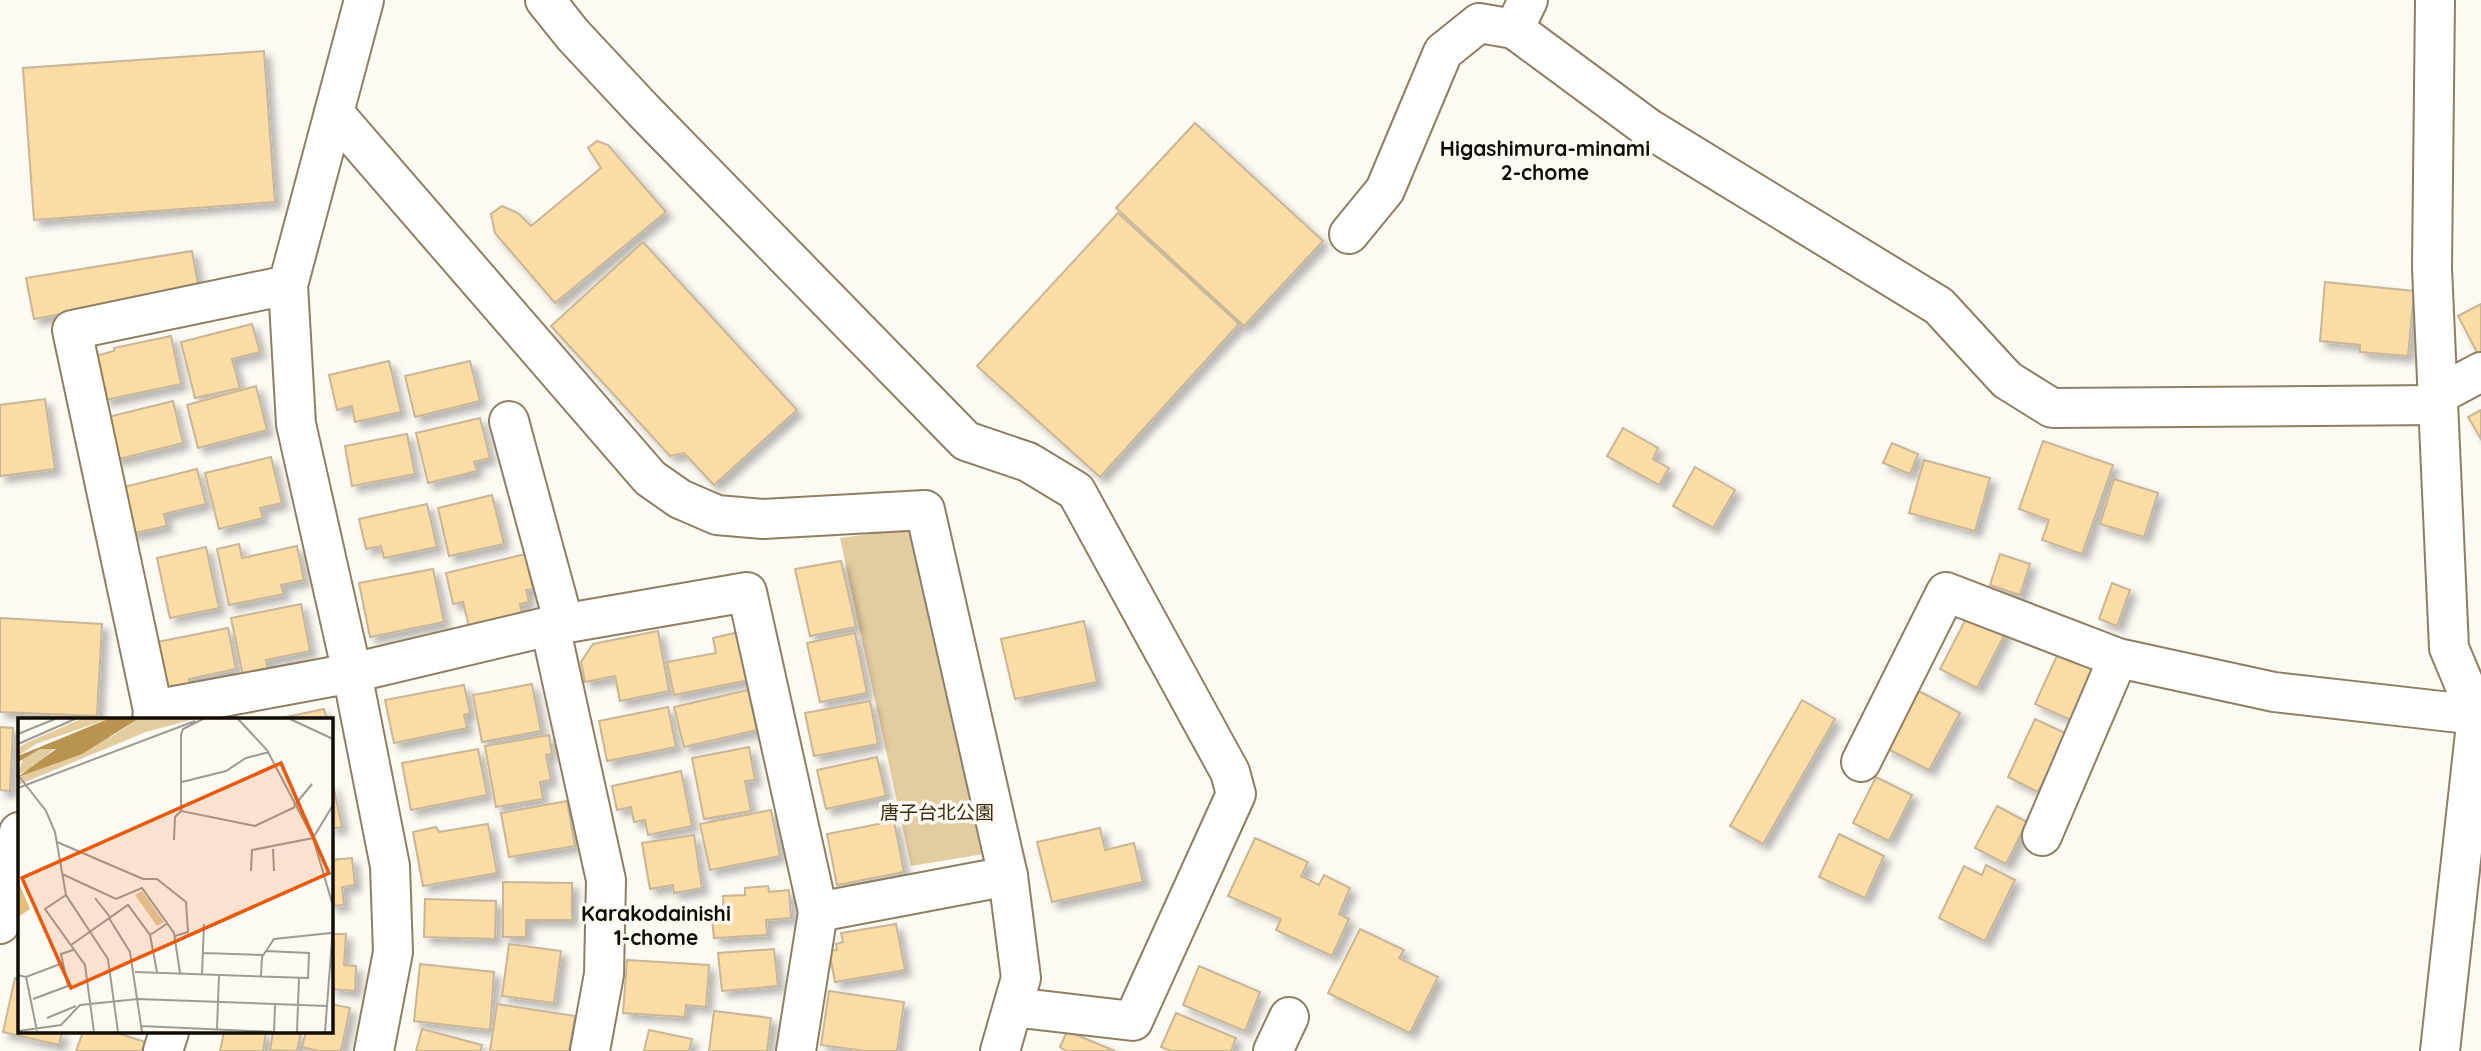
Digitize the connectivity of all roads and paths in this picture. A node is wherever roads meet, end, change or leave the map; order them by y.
1 (364, 0) edge
2 (545, 0) edge
3 (2435, 0) edge
4 (1521, 14) edge
5 (334, 113) junction
6 (1349, 234) dead end
7 (288, 285) junction
8 (2481, 372) edge
9 (2438, 400) junction
10 (509, 421) dead end
11 (557, 625) junction
12 (2118, 658) junction
13 (352, 673) junction
14 (2479, 714) edge
15 (153, 715) edge
16 (1861, 762) dead end
17 (0, 825) edge
18 (18, 826) edge
19 (2042, 836) dead end
20 (18, 837) edge
21 (1007, 876) junction
22 (818, 912) junction
23 (0, 924) edge
24 (1013, 1007) junction
25 (1289, 1017) dead end
26 (168, 1034) edge
27 (163, 1051) edge
28 (374, 1051) edge
29 (590, 1051) edge
30 (796, 1051) edge
31 (1000, 1051) edge
32 (1273, 1051) edge
33 (2440, 1051) edge

1 - 5 street
2 - 24 street
3 - 9 street
4 - 6 street
4 - 9 street
5 - 7 street
5 - 21 street
7 - 13 street
7 - 15 street
8 - 9 street
9 - 14 street
10 - 11 street
11 - 13 street
11 - 22 street
11 - 29 street
12 - 14 street
12 - 16 street
12 - 19 street
13 - 15 street
13 - 28 street
14 - 33 street
17 - 18 street
20 - 23 street
21 - 22 street
21 - 24 street
22 - 30 street
24 - 31 street
25 - 32 street
26 - 27 street

